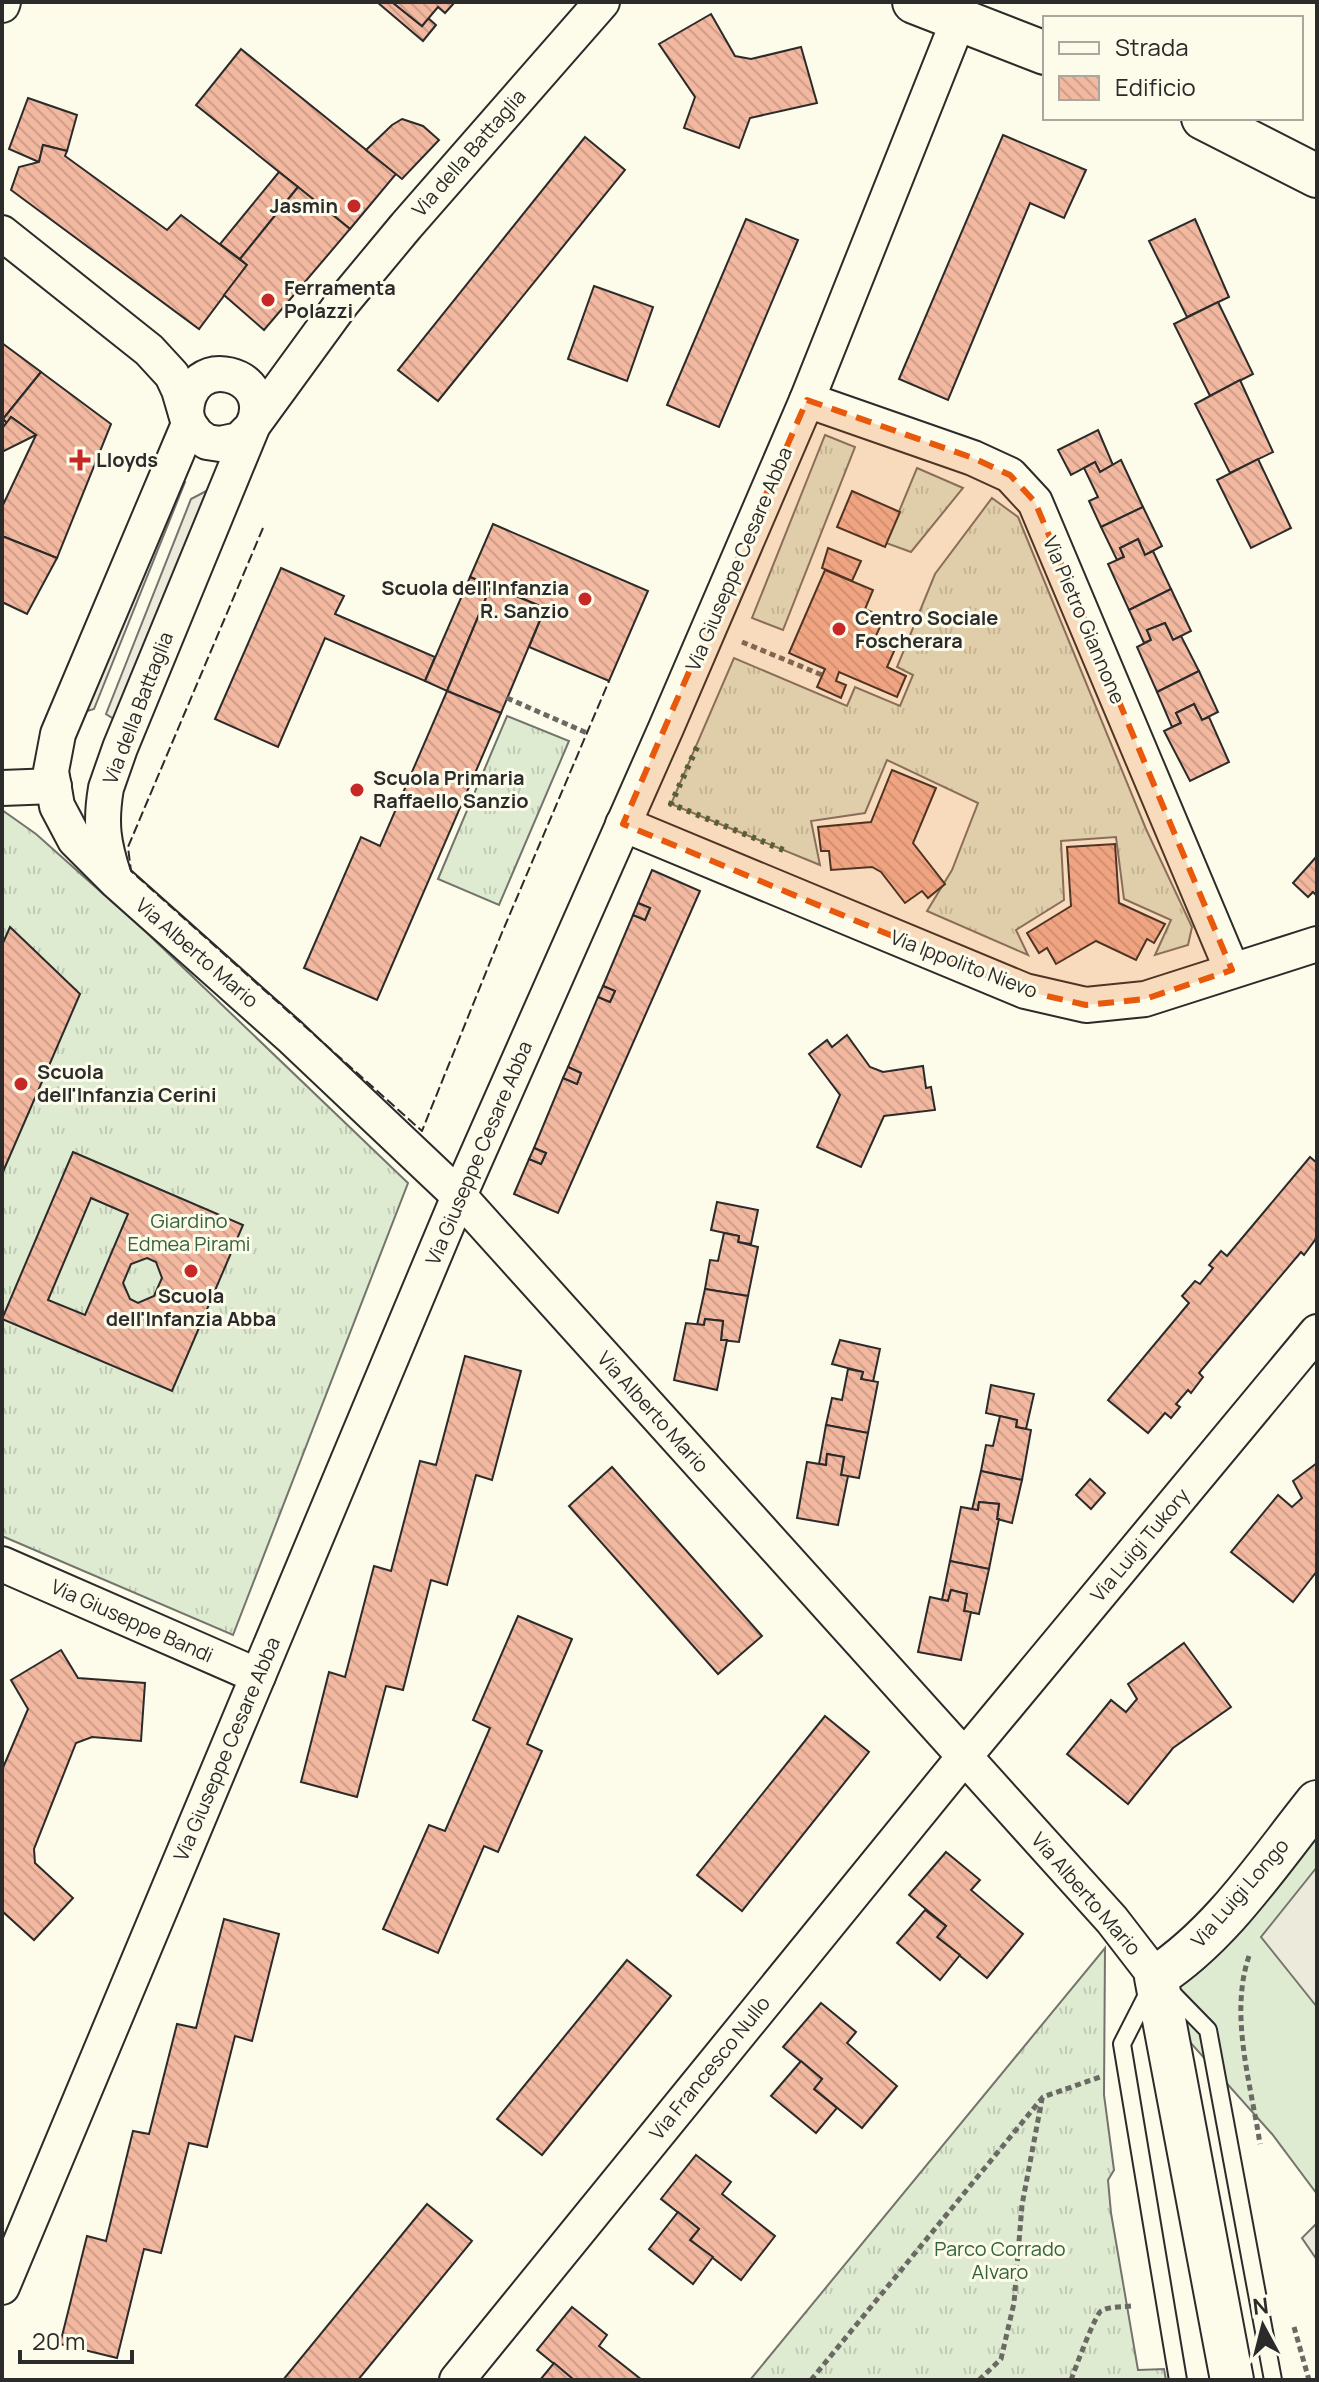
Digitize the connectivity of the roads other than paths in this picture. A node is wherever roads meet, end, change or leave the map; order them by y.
1 (602, 2) edge
2 (914, 2) edge
3 (959, 19) junction
4 (1043, 52) edge
5 (1207, 120) edge
6 (1317, 176) edge
7 (2, 233) edge
8 (310, 346) junction
9 (149, 350) junction
10 (224, 376) junction
11 (807, 400) junction
12 (188, 418) junction
13 (250, 428) junction
14 (54, 786) junction
15 (2, 788) edge
16 (623, 824) junction
17 (116, 881) junction
18 (1317, 944) edge
19 (1232, 970) junction
20 (459, 1196) junction
21 (1317, 1332) edge
22 (3, 1568) edge
23 (258, 1676) junction
24 (964, 1757) junction
25 (1317, 1802) edge
26 (1156, 1977) junction
27 (2, 2287) edge
28 (457, 2380) edge
29 (1178, 2380) edge
30 (1232, 2380) edge
31 (1273, 2380) edge

1 - 8 street, Via della Battaglia
2 - 3 street
3 - 4 street
3 - 11 street, Via Giuseppe Cesare Abba
5 - 6 street
7 - 9 street
8 - 10 street, Via della Battaglia
8 - 13 street, Via della Battaglia
9 - 10 street
9 - 12 street
10 - 12 street
10 - 13 street, Via della Battaglia
11 - 16 street, Via Giuseppe Cesare Abba
11 - 19 street, Via Pietro Giannone
12 - 13 street
12 - 14 street
13 - 17 street, Via della Battaglia
14 - 15 street
14 - 17 street
16 - 19 street, Via Ippolito Nievo
16 - 20 street, Via Giuseppe Cesare Abba
17 - 20 street, Via Alberto Mario
18 - 19 street, Via Ippolito Nievo
20 - 23 street, Via Giuseppe Cesare Abba
20 - 24 street, Via Alberto Mario
21 - 24 street, Via Luigi Tukory
22 - 23 street, Via Giuseppe Bandi
23 - 27 street, Via Giuseppe Cesare Abba
24 - 26 street, Via Alberto Mario
24 - 28 street, Via Francesco Nullo
25 - 26 street, Via Luigi Longo
26 - 29 lane
26 - 30 street, Via Alberto Mario
26 - 31 lane, Via Alberto Mario

